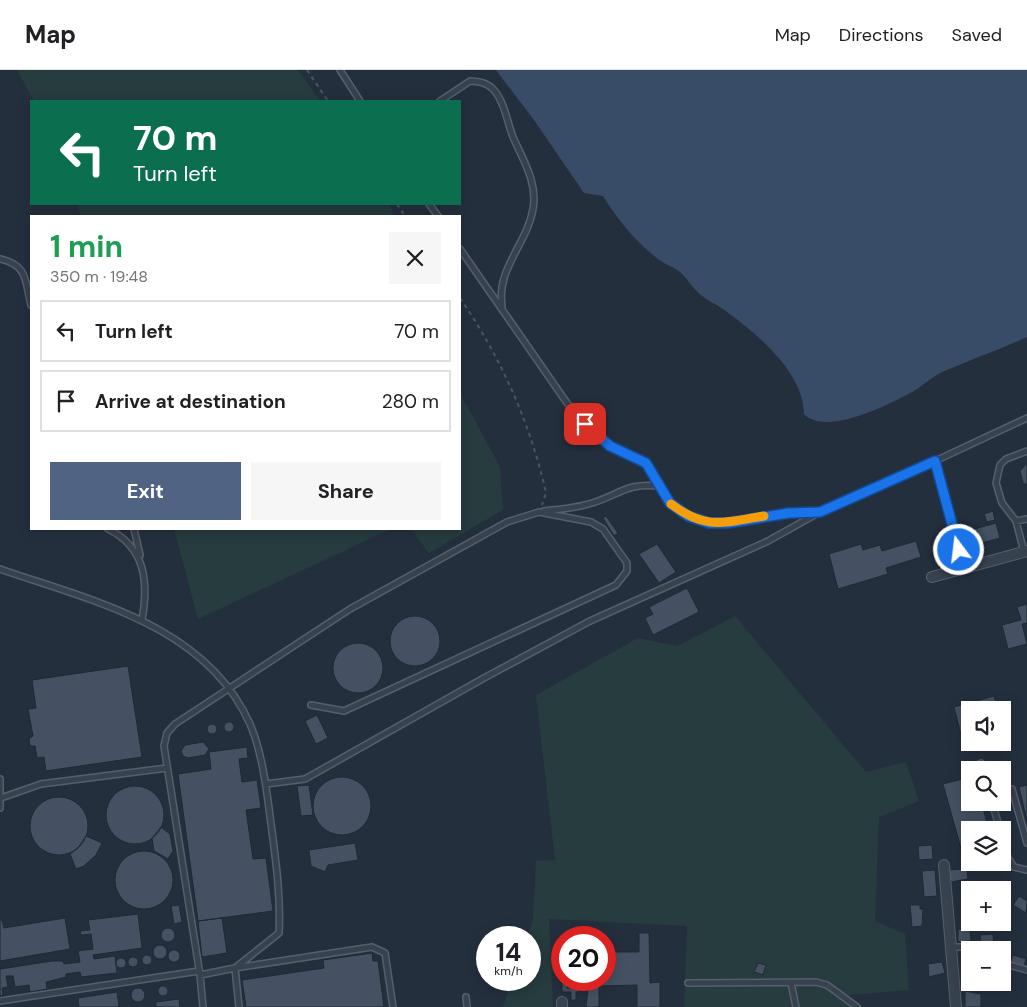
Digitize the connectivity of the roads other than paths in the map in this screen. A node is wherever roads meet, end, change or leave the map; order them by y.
1 (340, 70) edge
2 (359, 100) edge
3 (442, 100) edge
4 (461, 250) edge
5 (0, 259) edge
6 (30, 301) edge
7 (502, 310) junction
8 (1027, 418) edge
9 (1027, 451) edge
10 (935, 461) junction
11 (658, 486) junction
12 (539, 512) junction
13 (820, 512) junction
14 (1027, 519) edge
15 (1016, 522) junction
16 (110, 530) edge
17 (134, 530) edge
18 (1025, 551) edge
19 (141, 560) junction
20 (964, 568) junction
21 (0, 569) edge
22 (932, 577) dead end
23 (142, 620) junction
24 (228, 688) junction
25 (311, 705) dead end
26 (167, 768) junction
27 (0, 780) edge
28 (266, 784) junction
29 (1012, 789) dead end
30 (1, 798) edge
31 (0, 808) edge
32 (1027, 843) edge
33 (1011, 862) edge
34 (944, 865) dead end
35 (1027, 870) edge
36 (951, 947) junction
37 (961, 947) edge
38 (1011, 966) edge
39 (234, 968) junction
40 (1027, 970) edge
41 (199, 973) junction
42 (688, 983) dead end
43 (791, 983) junction
44 (466, 996) dead end
45 (0, 1001) edge
46 (203, 1007) edge
47 (239, 1007) edge
48 (393, 1007) edge
49 (467, 1007) edge
50 (796, 1007) edge
51 (857, 1007) edge
52 (956, 1007) edge

1 - 2 lane
3 - 7 lane
4 - 7 lane
5 - 6 lane
7 - 11 lane
8 - 10 lane
9 - 15 lane
10 - 13 lane
10 - 20 lane
11 - 12 lane
11 - 13 lane
12 - 24 lane
12 - 25 lane
13 - 28 lane
14 - 15 lane
15 - 18 lane
16 - 19 lane
17 - 19 lane
18 - 20 street
19 - 23 lane
20 - 22 street
21 - 23 lane
23 - 24 lane
24 - 26 lane
24 - 28 lane
26 - 30 lane
26 - 41 lane
27 - 30 lane
28 - 39 lane
29 - 32 lane
30 - 31 lane
33 - 35 lane
34 - 36 street
36 - 37 lane
36 - 52 street
38 - 40 lane
39 - 41 lane
39 - 47 lane
39 - 48 lane
41 - 45 lane
41 - 46 lane
42 - 43 lane
43 - 50 lane
43 - 51 lane
44 - 49 lane

